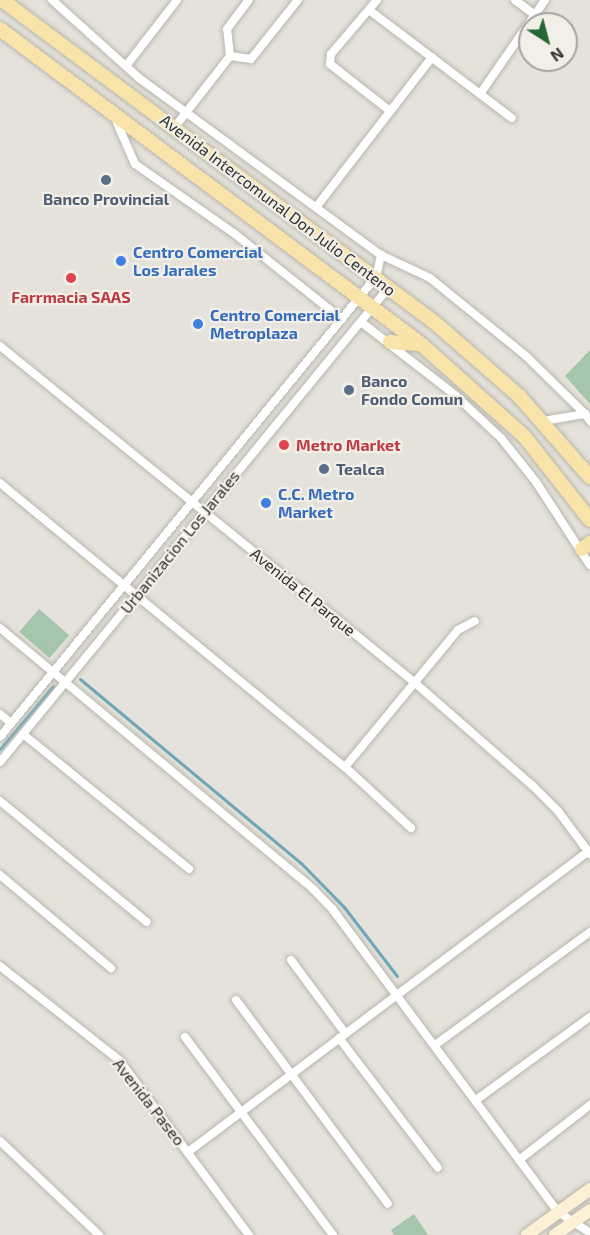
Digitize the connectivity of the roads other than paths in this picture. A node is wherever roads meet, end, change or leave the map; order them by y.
1 (2, 0) edge
2 (177, 0) edge
3 (249, 0) edge
4 (298, 0) edge
5 (376, 0) edge
6 (515, 0) edge
7 (55, 1) edge
8 (369, 10) junction
9 (531, 12) edge
10 (0, 29) edge
11 (518, 39) edge
12 (230, 56) junction
13 (432, 57) junction
14 (126, 66) junction
15 (480, 94) junction
16 (390, 111) junction
17 (187, 113) junction
18 (114, 116) junction
19 (512, 118) dead end
20 (174, 128) junction
21 (317, 207) junction
22 (381, 255) junction
23 (376, 278) junction
24 (389, 287) junction
25 (360, 296) junction
26 (374, 306) junction
27 (342, 319) junction
28 (361, 322) junction
29 (390, 342) junction
30 (421, 344) junction
31 (0, 346) edge
32 (587, 417) edge
33 (543, 421) junction
34 (590, 477) edge
35 (0, 483) edge
36 (191, 503) junction
37 (204, 513) junction
38 (590, 520) edge
39 (586, 546) edge
40 (590, 565) edge
41 (125, 585) junction
42 (137, 595) junction
43 (475, 621) dead end
44 (0, 628) edge
45 (53, 672) junction
46 (65, 681) junction
47 (414, 682) junction
48 (0, 714) edge
49 (11, 723) junction
50 (23, 734) junction
51 (0, 737) edge
52 (0, 762) edge
53 (345, 767) junction
54 (0, 801) edge
55 (411, 828) dead end
56 (589, 853) edge
57 (189, 869) dead end
58 (0, 875) edge
59 (147, 922) dead end
60 (590, 932) edge
61 (291, 960) dead end
62 (0, 966) edge
63 (111, 968) dead end
64 (397, 994) junction
65 (236, 1000) dead end
66 (590, 1017) edge
67 (342, 1036) junction
68 (185, 1037) dead end
69 (435, 1045) junction
70 (291, 1074) junction
71 (476, 1100) junction
72 (590, 1105) edge
73 (241, 1112) junction
74 (0, 1142) edge
75 (188, 1152) junction
76 (519, 1160) junction
77 (438, 1168) dead end
78 (590, 1188) edge
79 (388, 1204) dead end
80 (590, 1210) edge
81 (558, 1212) junction
82 (574, 1221) junction
83 (590, 1233) edge
84 (99, 1235) edge
85 (249, 1235) edge
86 (333, 1235) edge
87 (527, 1235) edge
88 (555, 1235) edge
89 (579, 1235) edge

1 - 20 main road, Avenida Intercomunal Don Julio Centeno
2 - 14 street
3 - 12 street
4 - 12 street
5 - 8 street
6 - 9 street
7 - 14 street, Avenida Intercomunal Don Julio Centeno
8 - 13 street
8 - 16 street
10 - 18 main road, Avenida Intercomunal Don Julio Centeno
11 - 15 street
12 - 17 street
13 - 15 street
13 - 16 street
14 - 17 street, Avenida Intercomunal Don Julio Centeno
15 - 19 street
16 - 21 street
17 - 20 street
17 - 21 street, Avenida Intercomunal Don Julio Centeno
18 - 25 main road, Avenida Intercomunal Don Julio Centeno
18 - 27 street, Avenida Intercomunal Don Julio Centeno
20 - 23 main road, Avenida Intercomunal Don Julio Centeno
21 - 22 street, Avenida Intercomunal Don Julio Centeno
22 - 23 street
22 - 32 street, Avenida Intercomunal Don Julio Centeno
23 - 24 main road, Avenida Intercomunal Don Julio Centeno
23 - 25 street, Urbanizacion Los Jarales
24 - 26 street, Urbanizacion Los Jarales
24 - 33 main road, Avenida Intercomunal Don Julio Centeno
25 - 26 main road, Avenida Intercomunal Don Julio Centeno
25 - 27 street, Urbanizacion Los Jarales
26 - 28 street, Urbanizacion Los Jarales
26 - 30 main road, Avenida Intercomunal Don Julio Centeno
27 - 36 street, Urbanizacion Los Jarales
28 - 29 street
28 - 37 street, Urbanizacion Los Jarales
29 - 30 main road
29 - 39 street
30 - 38 main road, Avenida Intercomunal Don Julio Centeno
31 - 36 street, Avenida El Parque
32 - 33 street
33 - 34 main road, Avenida Intercomunal Don Julio Centeno
35 - 41 street
36 - 37 street, Avenida El Parque
36 - 41 street, Urbanizacion Los Jarales
37 - 42 street, Urbanizacion Los Jarales
37 - 47 street, Avenida El Parque
39 - 40 street
41 - 42 street
41 - 45 street, Urbanizacion Los Jarales
42 - 46 street, Urbanizacion Los Jarales
42 - 53 street
43 - 47 street
44 - 45 street
45 - 46 street
45 - 49 street, Urbanizacion Los Jarales
46 - 50 street, Urbanizacion Los Jarales
46 - 64 street
47 - 53 street
47 - 56 street, Avenida El Parque
48 - 49 street
49 - 51 street, Urbanizacion Los Jarales
50 - 52 street, Urbanizacion Los Jarales
50 - 57 street
53 - 55 street
54 - 59 street
56 - 64 street
58 - 63 street
60 - 69 street
61 - 67 street
62 - 75 street, Avenida Paseo
64 - 67 street
64 - 69 street
65 - 70 street
66 - 71 street
67 - 70 street
67 - 77 street
68 - 73 street
69 - 71 street
70 - 73 street
70 - 79 street
71 - 76 street
72 - 76 street
73 - 75 street
73 - 86 street
74 - 84 street
75 - 85 street, Avenida Paseo
76 - 81 street
78 - 81 street
80 - 82 street
81 - 82 street
81 - 87 street
82 - 83 street
82 - 88 street
82 - 89 street

